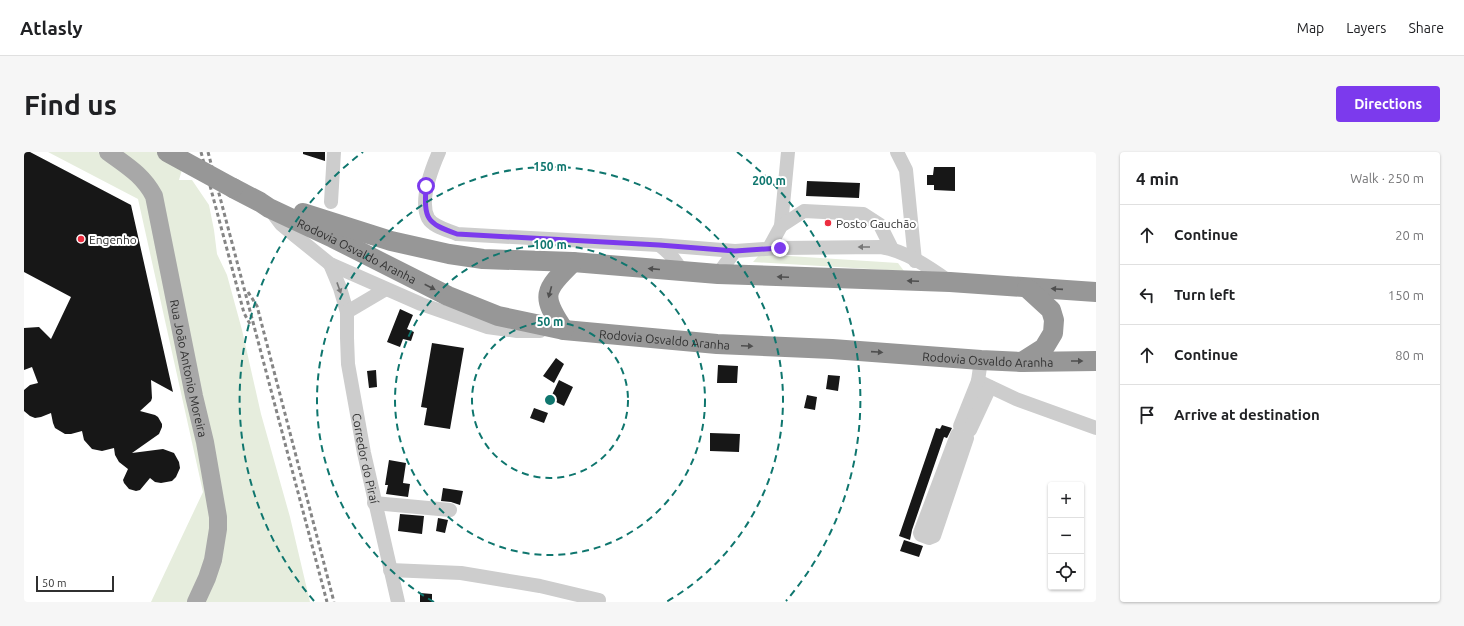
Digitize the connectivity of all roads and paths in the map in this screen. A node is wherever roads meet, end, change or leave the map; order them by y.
1 (108, 152) edge
2 (167, 152) edge
3 (334, 152) edge
4 (439, 152) edge
5 (788, 152) edge
6 (897, 152) edge
7 (331, 202) dead end
8 (264, 205) junction
9 (781, 226) junction
10 (659, 245) junction
11 (769, 248) junction
12 (892, 249) junction
13 (735, 251) junction
14 (915, 261) junction
15 (573, 262) junction
16 (330, 264) junction
17 (682, 272) junction
18 (718, 274) junction
19 (950, 282) junction
20 (1028, 288) junction
21 (386, 289) junction
22 (1096, 292) edge
23 (347, 312) junction
24 (564, 330) junction
25 (981, 360) junction
26 (1096, 361) edge
27 (1022, 362) junction
28 (984, 384) junction
29 (1096, 428) edge
30 (374, 503) junction
31 (936, 509) dead end
32 (450, 510) dead end
33 (390, 570) junction
34 (599, 600) dead end
35 (196, 602) edge
36 (398, 602) edge

1 - 35 main road, Rua João Antonio Moreira
2 - 8 highway, Rodovia Osvaldo Aranha, bridge
3 - 7 street
4 - 10 street
5 - 9 street
6 - 14 street
8 - 15 highway, Rodovia Osvaldo Aranha
8 - 16 street
8 -> 24 highway, Rodovia Osvaldo Aranha
9 - 11 street
9 - 12 street
10 - 13 street
10 - 17 street
12 -> 11 street
11 - 13 street
12 - 14 street
13 - 18 street
14 - 19 street
17 -> 15 highway, Rodovia Osvaldo Aranha
15 -> 24 highway
16 - 21 street
16 -> 23 street, Corredor do Piraí
17 - 18 highway, Rodovia Osvaldo Aranha
19 -> 18 highway, Rodovia Osvaldo Aranha
19 - 20 highway, Rodovia Osvaldo Aranha
22 -> 20 highway, Rodovia Osvaldo Aranha
20 - 27 highway
21 - 23 street
21 - 24 street
23 - 30 street, Corredor do Piraí
24 -> 25 highway, Rodovia Osvaldo Aranha
25 - 27 highway, Rodovia Osvaldo Aranha
25 - 28 street
27 -> 26 highway, Rodovia Osvaldo Aranha
28 - 29 street
28 - 31 street
30 - 32 street
30 - 33 street, Corredor do Piraí
33 - 34 street
33 - 36 street, Corredor do Piraí

